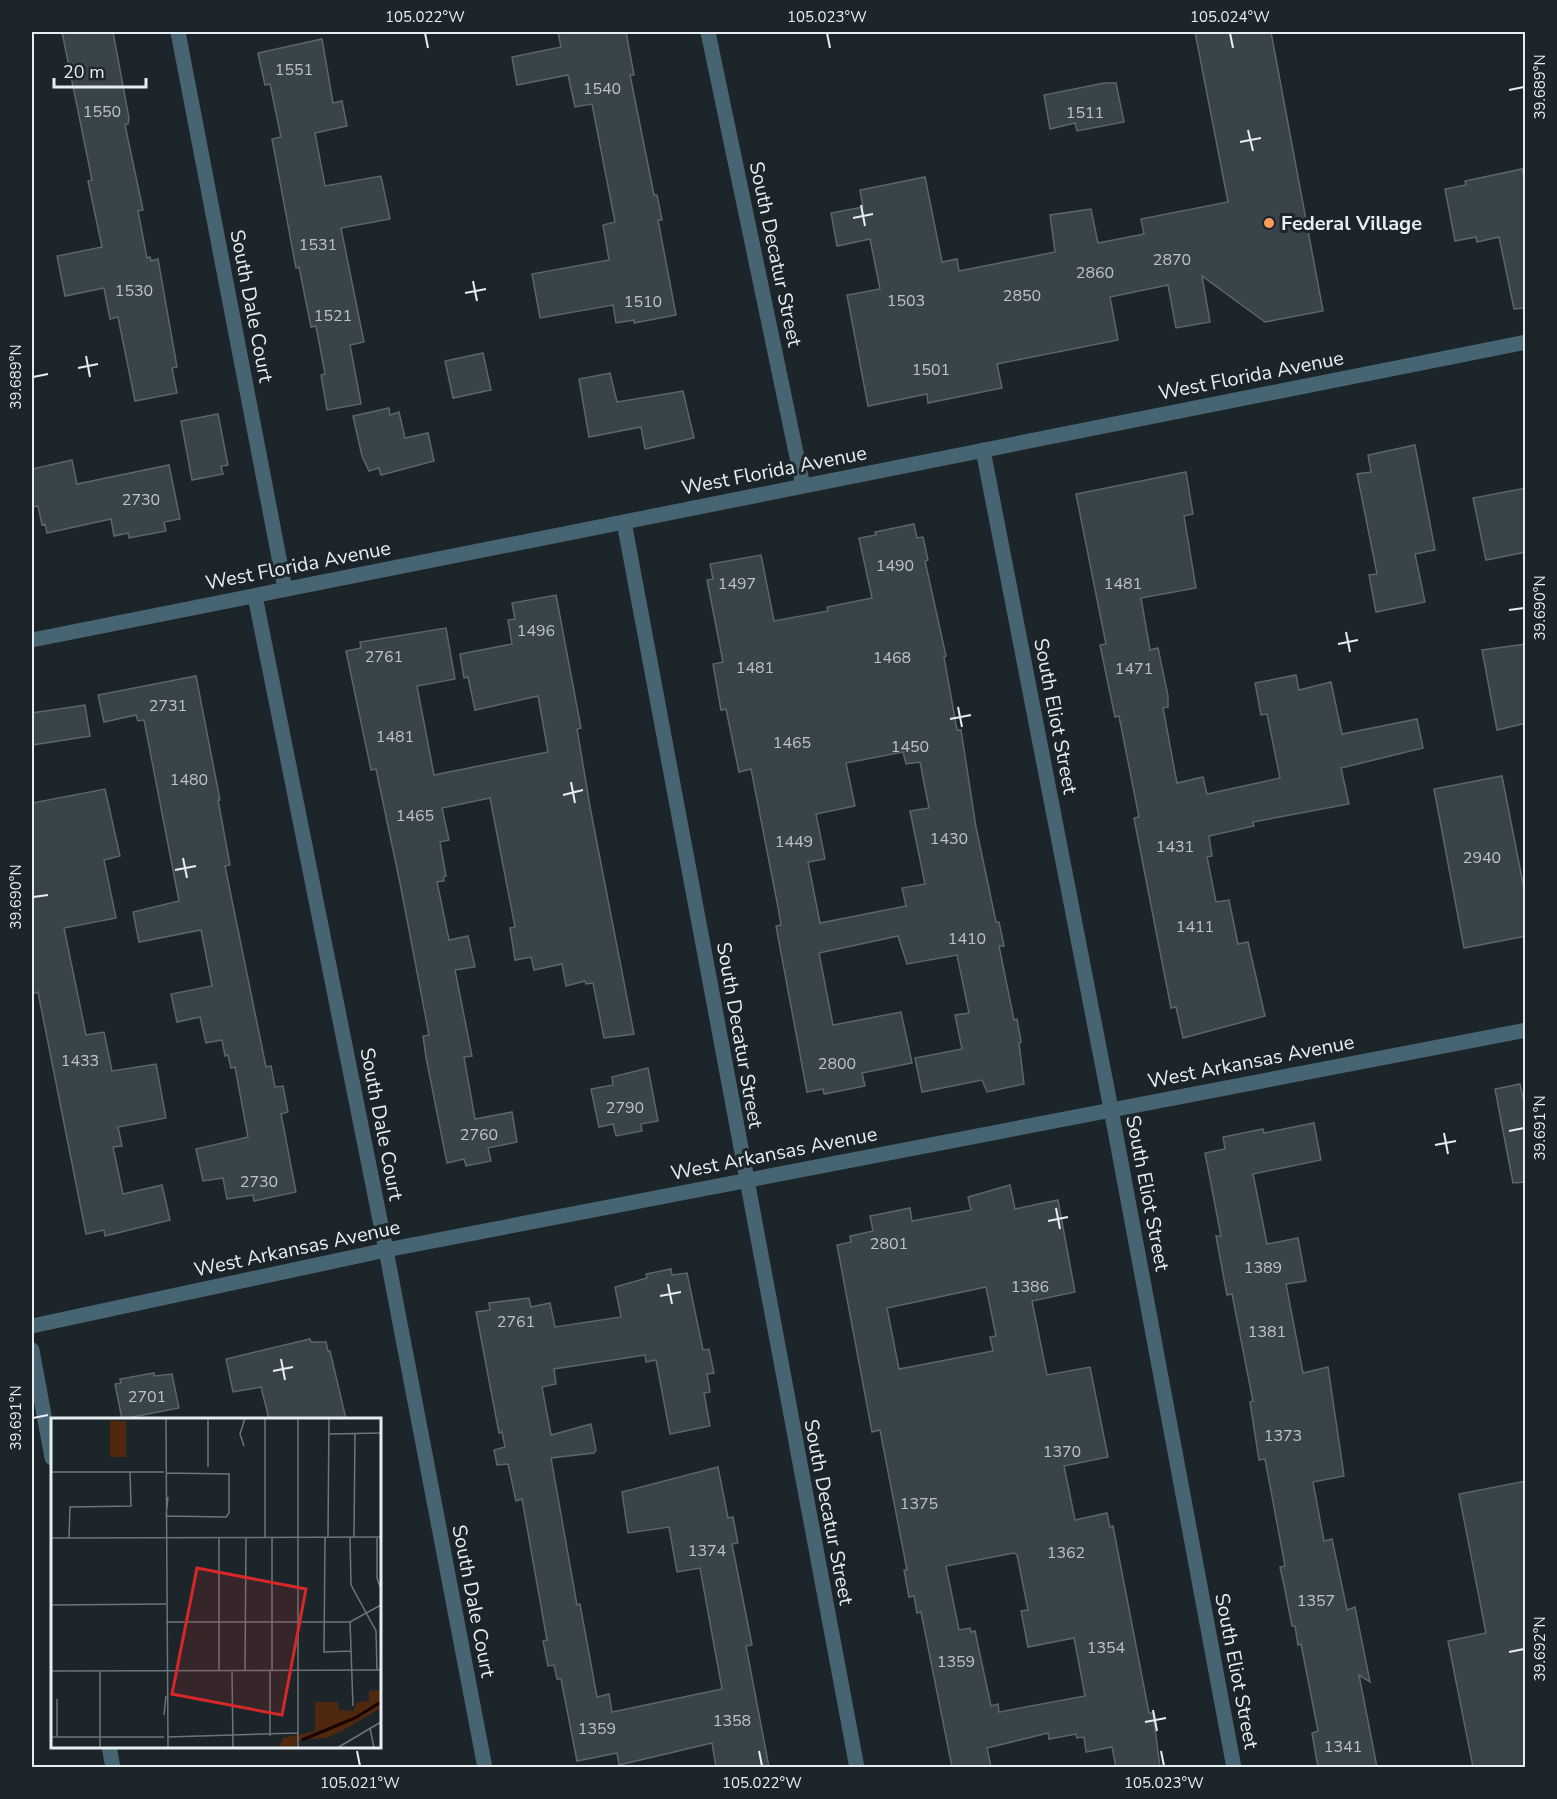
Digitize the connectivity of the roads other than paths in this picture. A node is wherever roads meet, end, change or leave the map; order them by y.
1 (178, 32) edge
2 (708, 32) edge
3 (1526, 342) edge
4 (982, 450) junction
5 (803, 486) junction
6 (624, 522) junction
7 (285, 589) junction
8 (255, 596) junction
9 (32, 640) edge
10 (1526, 1029) edge
11 (1111, 1109) junction
12 (745, 1180) junction
13 (386, 1250) junction
14 (32, 1326) edge
15 (32, 1350) edge
16 (51, 1453) edge
17 (109, 1748) edge
18 (113, 1767) edge
19 (484, 1767) edge
20 (856, 1767) edge
21 (1234, 1767) edge

1 - 7 street, South Dale Court
2 - 5 street, South Decatur Street
3 - 4 street, West Florida Avenue
4 - 5 street, West Florida Avenue
4 - 11 street, South Eliot Street
5 - 6 street, West Florida Avenue
6 - 7 street, West Florida Avenue
6 - 12 street, South Decatur Street
7 - 8 street, West Florida Avenue
8 - 9 street, West Florida Avenue
8 - 13 street, South Dale Court
10 - 11 street, West Arkansas Avenue
11 - 12 street, West Arkansas Avenue
11 - 21 street, South Eliot Street
12 - 13 street, West Arkansas Avenue
12 - 20 street, South Decatur Street
13 - 14 street, West Arkansas Avenue
13 - 19 street, South Dale Court
15 - 16 street
17 - 18 street

